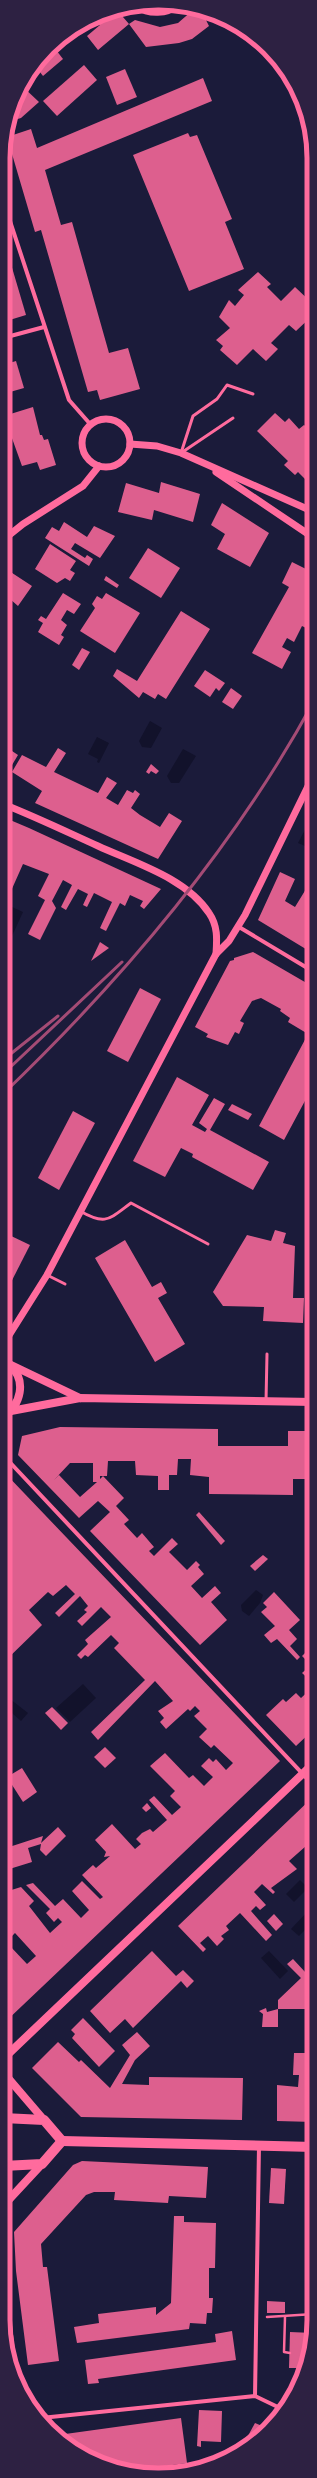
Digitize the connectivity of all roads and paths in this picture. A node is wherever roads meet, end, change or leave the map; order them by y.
1 (169, 10) edge
2 (140, 11) edge
3 (10, 222) edge
4 (44, 327) junction
5 (10, 336) edge
6 (253, 394) dead end
7 (233, 418) dead end
8 (90, 425) junction
9 (130, 444) junction
10 (181, 453) junction
11 (199, 461) junction
12 (99, 466) junction
13 (307, 509) edge
14 (307, 533) edge
15 (10, 534) edge
16 (307, 788) edge
17 (10, 807) edge
18 (239, 927) junction
19 (216, 954) junction
20 (307, 968) edge
21 (80, 1212) junction
22 (208, 1244) dead end
23 (46, 1275) junction
24 (65, 1284) dead end
25 (10, 1334) edge
26 (267, 1354) dead end
27 (10, 1364) edge
28 (10, 1366) edge
29 (80, 1398) junction
30 (266, 1401) junction
31 (307, 1402) edge
32 (11, 1411) joint
33 (10, 1462) edge
34 (307, 1770) edge
35 (303, 1774) junction
36 (307, 1778) edge
37 (10, 2052) edge
38 (10, 2080) edge
39 (10, 2118) edge
40 (44, 2120) junction
41 (62, 2142) junction
42 (259, 2145) junction
43 (307, 2147) edge
44 (42, 2164) junction
45 (10, 2166) edge
46 (10, 2198) edge
47 (307, 2315) edge
48 (257, 2317) junction
49 (285, 2317) junction
50 (10, 2325) edge
51 (12, 2344) edge
52 (290, 2353) dead end
53 (255, 2396) junction
54 (279, 2406) edge
55 (47, 2417) edge

1 - 2 street
3 - 4 street
4 - 5 street
4 - 8 street
6 - 10 lane
7 - 10 lane
8 - 9 street
8 - 12 street
9 - 10 street
9 - 12 street
10 - 11 street
11 - 13 street
11 - 14 street
12 - 15 street
16 - 18 street
17 - 19 street
18 - 19 street
18 - 20 street
19 - 21 street
21 - 22 lane
21 - 23 street
23 - 24 lane
23 - 25 street
26 - 30 lane
27 - 29 main road
28 - 32 main road
29 - 30 main road
29 - 32 main road
30 - 31 main road
33 - 35 street
34 - 35 main road
35 - 36 street
35 - 37 main road
38 - 40 main road
39 - 40 main road
40 - 41 main road
41 - 42 main road
41 - 44 main road
42 - 43 main road
42 - 48 street
44 - 45 main road
44 - 46 main road
47 - 49 path
48 - 49 path
48 - 53 street
49 - 52 path
50 - 51 street
53 - 54 street
53 - 55 street

